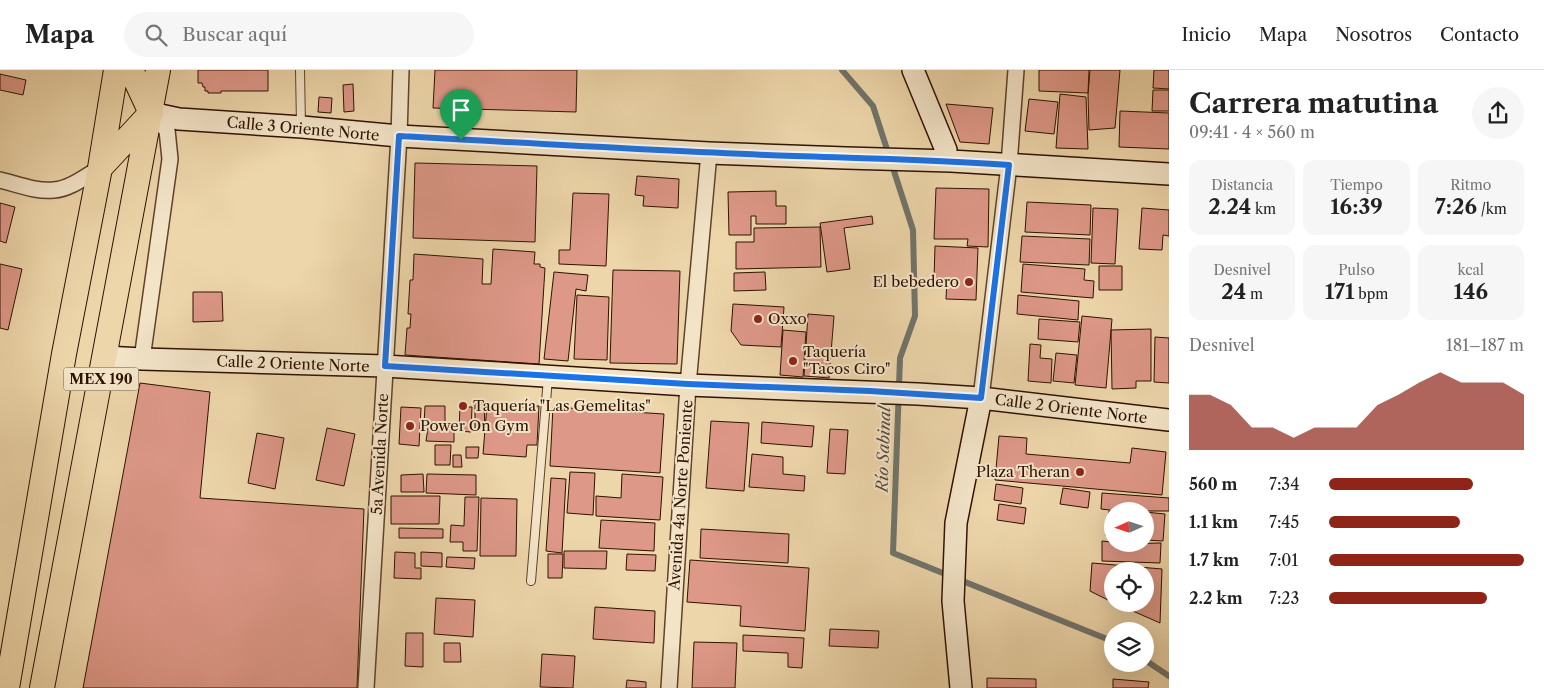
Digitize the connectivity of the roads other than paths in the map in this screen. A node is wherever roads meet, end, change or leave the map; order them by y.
1 (116, 70) edge
2 (131, 70) edge
3 (158, 70) edge
4 (300, 70) edge
5 (401, 70) edge
6 (913, 70) edge
7 (1016, 70) edge
8 (151, 113) junction
9 (302, 127) junction
10 (399, 136) junction
11 (709, 153) junction
12 (940, 155) junction
13 (1009, 165) junction
14 (100, 168) junction
15 (1169, 174) edge
16 (0, 180) edge
17 (105, 356) junction
18 (142, 359) junction
19 (385, 366) junction
20 (548, 376) junction
21 (688, 384) junction
22 (981, 398) junction
23 (1169, 420) edge
24 (531, 581) dead end
25 (7, 688) edge
26 (42, 688) edge
27 (366, 688) edge
28 (669, 688) edge
29 (961, 688) edge

1 - 14 main road, MEX 190
2 - 8 main road
3 - 8 main road, MEX 190
4 - 9 lane
5 - 10 street, 5a Avenida Norte
6 - 12 main road
7 - 13 street
8 - 9 main road, Calle 3 Oriente Norte
8 - 14 main road
8 - 17 main road, MEX 190
8 - 18 street
9 - 10 main road, Calle 3 Oriente Norte
10 - 11 main road, Calle 3 Oriente Norte
10 - 19 street, 5a Avenida Norte
11 - 12 main road, Calle 3 Oriente Norte
11 - 21 street, Avenida 4a Norte Poniente
12 - 13 main road
13 - 15 main road
13 - 22 street
14 - 16 street
14 - 25 main road, MEX 190
17 - 18 main road, Calle 2 Oriente Norte
17 - 26 main road, MEX 190
18 - 19 main road, Calle 2 Oriente Norte
19 - 20 main road, Calle 2 Oriente Norte
19 - 27 street, 5a Avenida Norte
20 - 21 main road, Calle 2 Oriente Norte
20 - 24 lane
21 - 22 main road, Calle 2 Oriente Norte
21 - 28 street, Avenida 4a Norte Poniente
22 - 23 main road, Calle 2 Oriente Norte
22 - 29 main road

